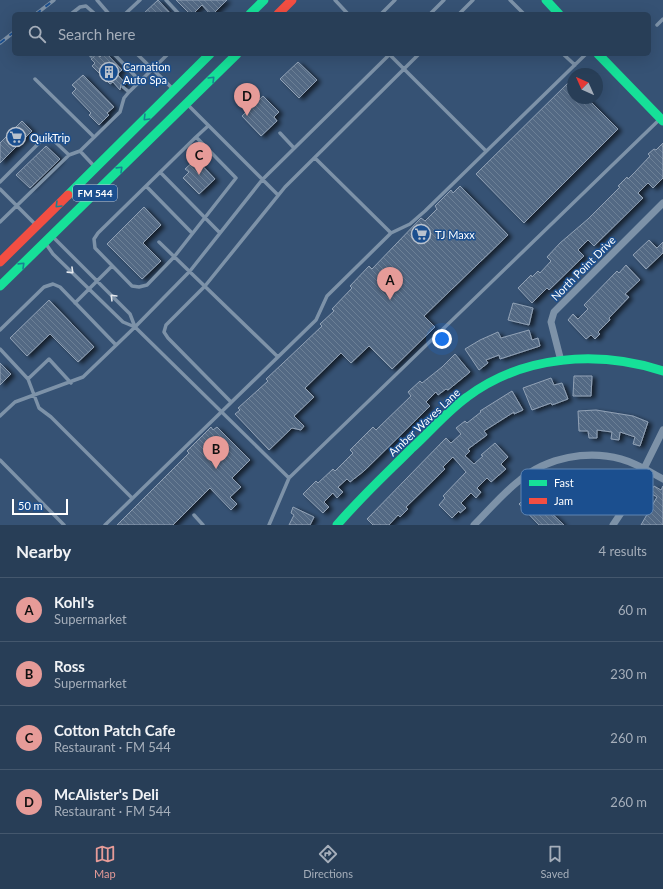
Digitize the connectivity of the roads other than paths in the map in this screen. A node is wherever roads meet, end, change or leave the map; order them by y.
1 (97, 0) edge
2 (140, 0) edge
3 (166, 0) edge
4 (264, 0) edge
5 (292, 0) edge
6 (335, 0) edge
7 (395, 0) edge
8 (444, 0) edge
9 (473, 0) edge
10 (510, 0) edge
11 (546, 0) edge
12 (74, 12) edge
13 (94, 12) edge
14 (108, 12) edge
15 (128, 12) edge
16 (177, 12) edge
17 (252, 12) edge
18 (280, 12) edge
19 (346, 12) edge
20 (383, 12) edge
21 (432, 12) edge
22 (461, 12) edge
23 (522, 12) edge
24 (557, 12) edge
25 (663, 19) edge
26 (656, 24) dead end
27 (116, 56) edge
28 (139, 56) edge
29 (164, 56) edge
30 (208, 56) edge
31 (235, 56) edge
32 (387, 56) edge
33 (391, 56) edge
34 (417, 56) edge
35 (565, 56) edge
36 (584, 56) edge
37 (600, 56) edge
38 (575, 65) junction
39 (404, 69) junction
40 (153, 70) junction
41 (35, 79) dead end
42 (140, 80) junction
43 (123, 87) dead end
44 (174, 90) junction
45 (129, 92) junction
46 (187, 104) junction
47 (662, 120) edge
48 (208, 126) junction
49 (280, 133) dead end
50 (196, 137) junction
51 (94, 138) junction
52 (294, 148) junction
53 (80, 151) junction
54 (486, 151) junction
55 (69, 156) junction
56 (315, 158) junction
57 (95, 167) junction
58 (160, 172) junction
59 (262, 180) junction
60 (0, 182) edge
61 (146, 186) junction
62 (0, 189) edge
63 (278, 195) junction
64 (663, 203) edge
65 (18, 207) junction
66 (657, 209) junction
67 (663, 215) edge
68 (204, 218) junction
69 (0, 221) edge
70 (36, 226) junction
71 (192, 233) junction
72 (391, 233) junction
73 (220, 234) junction
74 (52, 235) junction
75 (159, 242) dead end
76 (45, 243) junction
77 (174, 256) junction
78 (0, 262) edge
79 (112, 266) junction
80 (190, 271) junction
81 (97, 281) junction
82 (0, 286) edge
83 (205, 286) junction
84 (89, 289) junction
85 (75, 302) junction
86 (136, 327) junction
87 (0, 330) edge
88 (116, 345) junction
89 (0, 349) edge
90 (278, 357) junction
91 (561, 361) junction
92 (663, 371) edge
93 (28, 379) junction
94 (70, 383) junction
95 (34, 395) junction
96 (231, 402) junction
97 (221, 411) junction
98 (0, 416) edge
99 (663, 430) edge
100 (0, 460) edge
101 (536, 469) edge
102 (644, 469) joint
103 (653, 474) edge
104 (289, 478) junction
105 (521, 479) edge
106 (663, 479) edge
107 (132, 498) junction
108 (194, 515) dead end
109 (620, 515) edge
110 (64, 525) edge
111 (105, 525) edge
112 (203, 525) edge
113 (269, 525) edge
114 (337, 525) edge
115 (474, 525) edge
116 (613, 525) edge

1 - 14 lane
2 - 15 lane
3 - 16 lane
4 - 17 main road
5 - 18 main road
6 - 19 lane
7 - 20 lane
8 - 21 lane
9 - 22 lane
10 - 23 lane
11 - 24 main road
12 - 13 lane
25 - 26 lane
27 - 42 lane
28 - 40 lane
29 - 40 lane
30 - 44 main road, FM 544 / FM 544
46 -> 31 main road, FM 544 / FM 544
32 - 52 lane
33 - 39 lane
34 - 39 lane
35 - 38 lane
36 - 38 lane
37 - 47 main road
38 - 54 lane
39 - 54 lane
39 - 56 lane
40 - 42 lane
40 - 44 lane
41 - 51 lane
42 - 45 lane
43 - 45 lane
44 - 46 main road
44 -> 57 main road, FM 544 / FM 544
45 - 51 lane
46 - 48 lane
74 -> 46 main road, FM 544 / FM 544
47 - 104 lane
48 - 50 lane
48 - 59 lane
49 - 52 lane
50 - 58 lane
50 - 68 lane
51 - 53 lane
52 - 59 lane
53 - 55 lane
53 - 57 lane
54 - 72 lane
55 - 60 lane
55 - 65 lane
56 - 63 lane
56 - 72 lane
57 -> 70 main road, FM 544 / FM 544
58 - 61 lane
58 - 68 lane
59 - 63 lane
59 - 73 lane
61 - 71 lane
61 - 79 lane
62 - 65 lane
63 - 83 lane
64 - 66 street, North Point Drive
65 - 69 lane
65 - 70 lane
66 - 67 street
66 - 91 street, North Point Drive
68 - 71 lane
68 - 73 lane
70 - 74 main road
70 - 76 main road
70 - 78 main road, FM 544 / FM 544
71 - 77 lane
72 - 90 lane
73 - 80 lane
74 - 76 main road, FM 544 / FM 544
74 - 81 lane
75 - 77 lane
82 -> 76 main road, FM 544 / FM 544
76 -> 84 lane
77 - 79 lane
77 - 80 lane
79 - 81 lane
80 - 83 lane
80 - 86 lane
81 - 84 lane
86 -> 81 lane
83 - 90 lane
83 - 96 lane
84 - 85 lane
84 - 86 lane
85 - 87 lane
85 - 88 lane
86 - 88 lane
86 - 97 lane
88 - 94 lane
89 - 93 lane
90 - 96 lane
91 - 92 main road, Amber Waves Lane
91 - 114 main road, Amber Waves Lane
93 - 94 lane
93 - 95 lane
94 - 95 lane
95 - 98 lane
95 - 107 lane
96 - 97 lane
97 - 104 lane
97 - 107 lane
99 - 102 street
100 - 110 lane
101 - 102 street
103 - 106 street
104 - 113 lane
105 - 115 street
107 - 111 lane
108 - 112 lane
109 - 116 street

